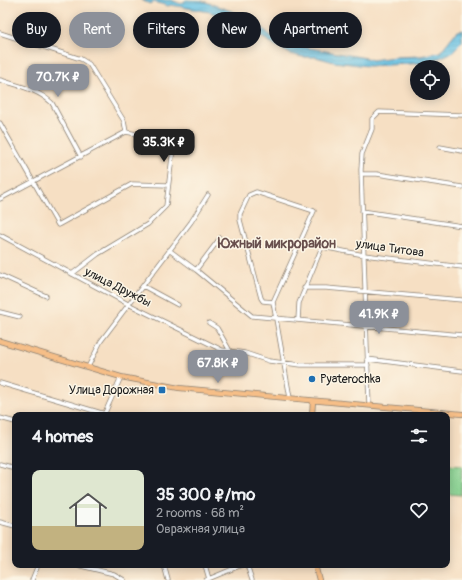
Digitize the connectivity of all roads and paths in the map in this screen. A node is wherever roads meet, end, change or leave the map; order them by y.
1 (0, 33) edge
2 (0, 80) edge
3 (462, 114) edge
4 (0, 123) edge
5 (126, 132) junction
6 (440, 148) dead end
7 (462, 151) edge
8 (81, 156) junction
9 (361, 174) junction
10 (33, 181) junction
11 (168, 185) junction
12 (462, 187) edge
13 (208, 195) dead end
14 (0, 199) edge
15 (362, 211) junction
16 (462, 226) edge
17 (0, 235) edge
18 (220, 238) dead end
19 (169, 250) junction
20 (364, 255) junction
21 (462, 268) edge
22 (196, 270) junction
23 (72, 274) junction
24 (0, 275) edge
25 (143, 286) junction
26 (304, 288) junction
27 (366, 292) junction
28 (46, 296) dead end
29 (462, 300) edge
30 (273, 302) junction
31 (128, 304) junction
32 (178, 305) dead end
33 (0, 312) edge
34 (20, 318) dead end
35 (276, 318) junction
36 (298, 320) junction
37 (209, 323) dead end
38 (366, 326) junction
39 (462, 335) edge
40 (0, 341) edge
41 (230, 351) junction
42 (368, 359) junction
43 (284, 363) junction
44 (368, 366) junction
45 (88, 367) junction
46 (462, 371) edge
47 (121, 377) junction
48 (0, 383) edge
49 (290, 398) junction
50 (314, 401) junction
51 (369, 406) junction
52 (97, 412) edge
53 (105, 412) edge
54 (312, 412) edge
55 (439, 412) edge
56 (450, 413) edge
57 (462, 414) edge
58 (0, 418) edge
59 (12, 421) edge
60 (0, 464) edge
61 (12, 467) edge
62 (0, 522) edge
63 (12, 525) edge
64 (37, 568) edge
65 (89, 568) edge
66 (165, 568) edge
67 (206, 568) edge
68 (235, 568) edge
69 (248, 568) edge
70 (316, 568) edge
71 (32, 580) edge
72 (124, 580) edge
73 (168, 580) edge
74 (208, 580) edge
75 (252, 580) edge
76 (319, 580) edge

1 - 5 street
2 - 8 street
3 - 9 street
4 - 10 street
5 - 8 street
5 - 11 street
6 - 7 street
8 - 10 street
9 - 12 street
9 - 15 street
10 - 11 street
10 - 14 street
11 - 23 street
13 - 19 street
15 - 16 street
15 - 20 street
17 - 23 street, улица Дружбы
18 - 22 street
19 - 22 street
19 - 25 street
20 - 21 street, улица Титова
20 - 26 street, улица Титова
20 - 27 street
22 - 35 street
23 - 31 street, улица Дружбы
24 - 28 street
25 - 31 street
25 - 32 street
26 - 27 street
26 - 36 street
27 - 29 street
27 - 38 street
30 - 30 street
30 - 35 street
31 - 41 street, улица Дружбы
31 - 45 street
33 - 34 street
35 - 36 street
35 - 43 street
36 - 38 street
37 - 41 street
38 - 39 street
38 - 42 street
40 - 45 main road
41 - 43 street, улица Дружбы
42 - 44 street
42 - 46 street
43 - 44 street, улица Дружбы
43 - 49 street
44 - 51 street
45 - 47 main road
47 - 49 main road
47 - 53 street
48 - 52 street
49 - 50 main road
50 - 51 main road
50 - 54 main road
51 - 55 main road
56 - 57 main road
58 - 59 street
60 - 61 street
62 - 63 street
64 - 71 street
65 - 72 street
66 - 73 street
67 - 74 street
68 - 74 street
69 - 75 street
70 - 76 main road

